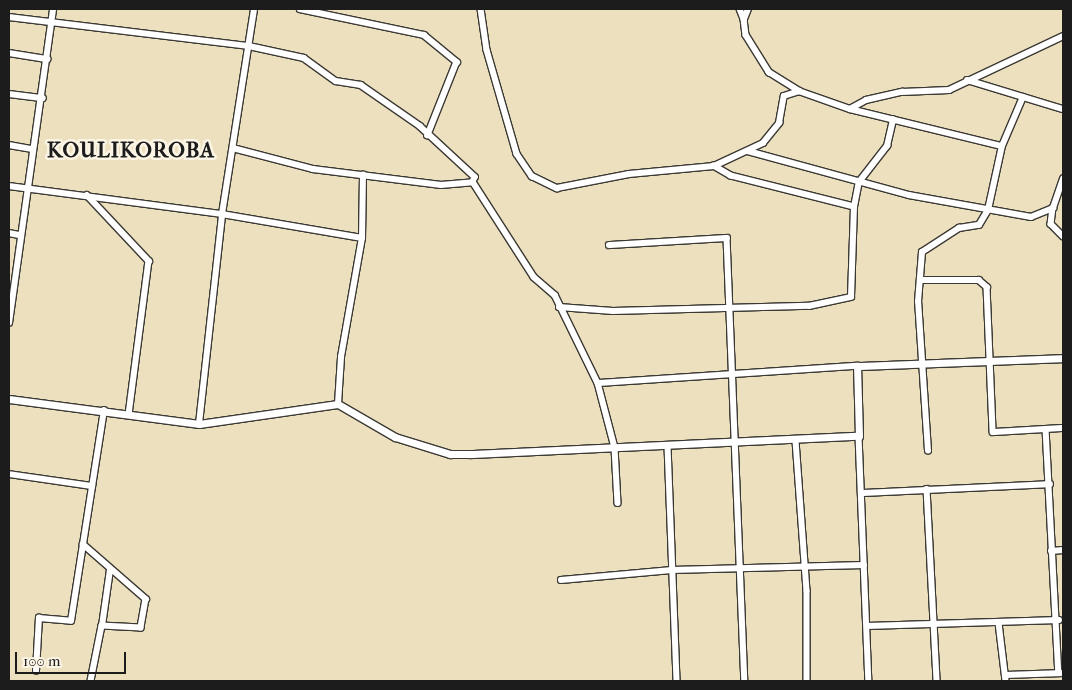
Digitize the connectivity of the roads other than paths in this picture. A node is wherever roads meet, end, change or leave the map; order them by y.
1 (53, 9) edge
2 (254, 9) edge
3 (300, 9) edge
4 (481, 9) edge
5 (740, 9) edge
6 (748, 9) edge
7 (9, 17) edge
8 (744, 19) junction
9 (51, 24) junction
10 (1063, 36) edge
11 (249, 46) junction
12 (9, 53) edge
13 (48, 59) junction
14 (968, 80) junction
15 (799, 91) junction
16 (9, 94) edge
17 (1022, 97) junction
18 (42, 98) junction
19 (850, 109) junction
20 (1063, 109) edge
21 (893, 120) junction
22 (428, 135) junction
23 (9, 145) edge
24 (1002, 146) junction
25 (234, 148) junction
26 (31, 149) junction
27 (748, 150) junction
28 (714, 166) junction
29 (363, 175) junction
30 (1063, 179) edge
31 (473, 182) junction
32 (859, 182) junction
33 (9, 186) edge
34 (26, 188) junction
35 (87, 195) junction
36 (854, 207) junction
37 (1053, 208) junction
38 (988, 210) junction
39 (222, 214) junction
40 (9, 233) edge
41 (19, 235) junction
42 (1063, 236) edge
43 (362, 238) junction
44 (609, 245) dead end
45 (920, 280) junction
46 (559, 307) junction
47 (730, 308) junction
48 (9, 323) edge
49 (1063, 358) edge
50 (993, 363) junction
51 (924, 365) junction
52 (857, 366) junction
53 (734, 373) junction
54 (598, 383) junction
55 (9, 399) edge
56 (338, 404) junction
57 (104, 411) junction
58 (129, 414) junction
59 (198, 424) junction
60 (1063, 428) edge
61 (1046, 429) junction
62 (860, 436) junction
63 (796, 440) junction
64 (736, 443) junction
65 (668, 446) junction
66 (615, 448) junction
67 (928, 451) dead end
68 (9, 474) edge
69 (1050, 484) junction
70 (92, 486) junction
71 (928, 489) junction
72 (861, 493) junction
73 (618, 503) dead end
74 (83, 544) junction
75 (1063, 550) edge
76 (1051, 551) junction
77 (804, 565) junction
78 (864, 565) junction
79 (741, 567) junction
80 (110, 570) junction
81 (672, 570) junction
82 (561, 580) dead end
83 (1059, 620) junction
84 (936, 622) junction
85 (999, 623) junction
86 (102, 626) junction
87 (867, 626) junction
88 (36, 672) dead end
89 (1061, 673) edge
90 (1006, 678) edge
91 (91, 681) edge
92 (677, 681) edge
93 (745, 681) edge
94 (807, 681) edge
95 (869, 681) edge
96 (937, 681) edge

1 - 9 street
2 - 11 street
3 - 22 street
4 - 28 street
5 - 8 street
6 - 8 street
7 - 9 street
8 - 15 street
9 - 11 street
9 - 13 street
10 - 14 street
11 - 22 street
11 - 25 street
12 - 13 street
13 - 18 street
14 - 17 street
14 - 19 street
15 - 19 street
15 - 27 street
16 - 18 street
17 - 20 street
17 - 24 street
18 - 26 street
19 - 21 street
21 - 24 street
21 - 32 street
22 - 31 street
23 - 26 street
24 - 38 street
25 - 29 street
25 - 39 street
26 - 34 street
27 - 28 street
27 - 32 street
28 - 36 street
29 - 31 street
29 - 43 street
30 - 37 street
31 - 46 street
32 - 36 street
32 - 38 street
33 - 34 street
34 - 35 street
34 - 41 street
35 - 39 street
35 - 58 street
36 - 47 street
37 - 38 street
37 - 42 street
38 - 45 street
39 - 43 street
39 - 59 street
40 - 41 street
41 - 48 street
43 - 56 street
44 - 47 street
45 - 50 street
45 - 51 street
46 - 47 street
46 - 54 street
47 - 53 street
49 - 50 street
50 - 51 street
50 - 61 street
51 - 52 street
51 - 67 street
52 - 53 street
52 - 62 street
53 - 54 street
53 - 64 street
54 - 66 street
55 - 57 street
56 - 59 street
56 - 66 street
57 - 58 street
57 - 70 street
58 - 59 street
60 - 61 street
61 - 69 street
62 - 63 street
62 - 72 street
63 - 64 street
63 - 77 street
64 - 65 street
64 - 79 street
65 - 66 street
65 - 81 street
66 - 73 street
68 - 70 street
69 - 71 street
69 - 76 street
70 - 74 street
71 - 72 street
71 - 84 street
72 - 78 street
74 - 80 street
74 - 88 street
75 - 76 street
76 - 83 street
77 - 78 street
77 - 79 street
77 - 94 street
78 - 87 street
79 - 81 street
79 - 93 street
80 - 86 street
80 - 86 street
81 - 82 street
81 - 92 street
83 - 85 street
83 - 89 street
84 - 85 street
84 - 87 street
84 - 96 street
85 - 90 street
86 - 91 street
87 - 95 street
89 - 90 street

